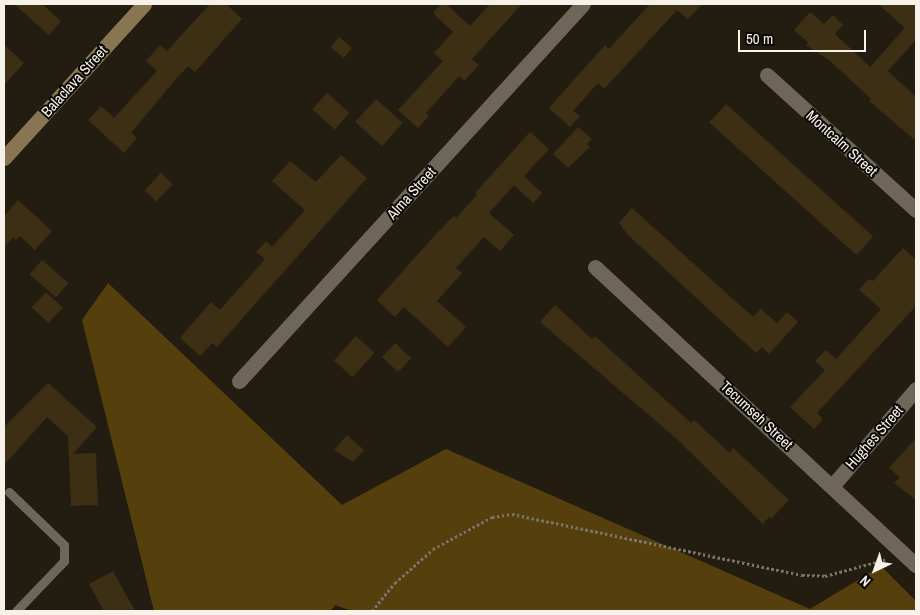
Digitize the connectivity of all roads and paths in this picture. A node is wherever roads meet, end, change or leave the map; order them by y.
1 (144, 4) edge
2 (583, 4) edge
3 (767, 75) dead end
4 (4, 158) edge
5 (916, 210) edge
6 (595, 267) dead end
7 (239, 381) dead end
8 (916, 389) edge
9 (833, 485) junction
10 (10, 492) dead end
11 (904, 554) junction
12 (916, 565) edge
13 (16, 611) edge
14 (372, 611) edge

1 - 4 street, Balaclava Street
2 - 7 street, Alma Street
3 - 5 street, Montcalm Street
6 - 9 street, Tecumseh Street
8 - 9 street, Hughes Street
9 - 11 street, Tecumseh Street
10 - 13 lane
11 - 12 street, Tecumseh Street
11 - 14 path

